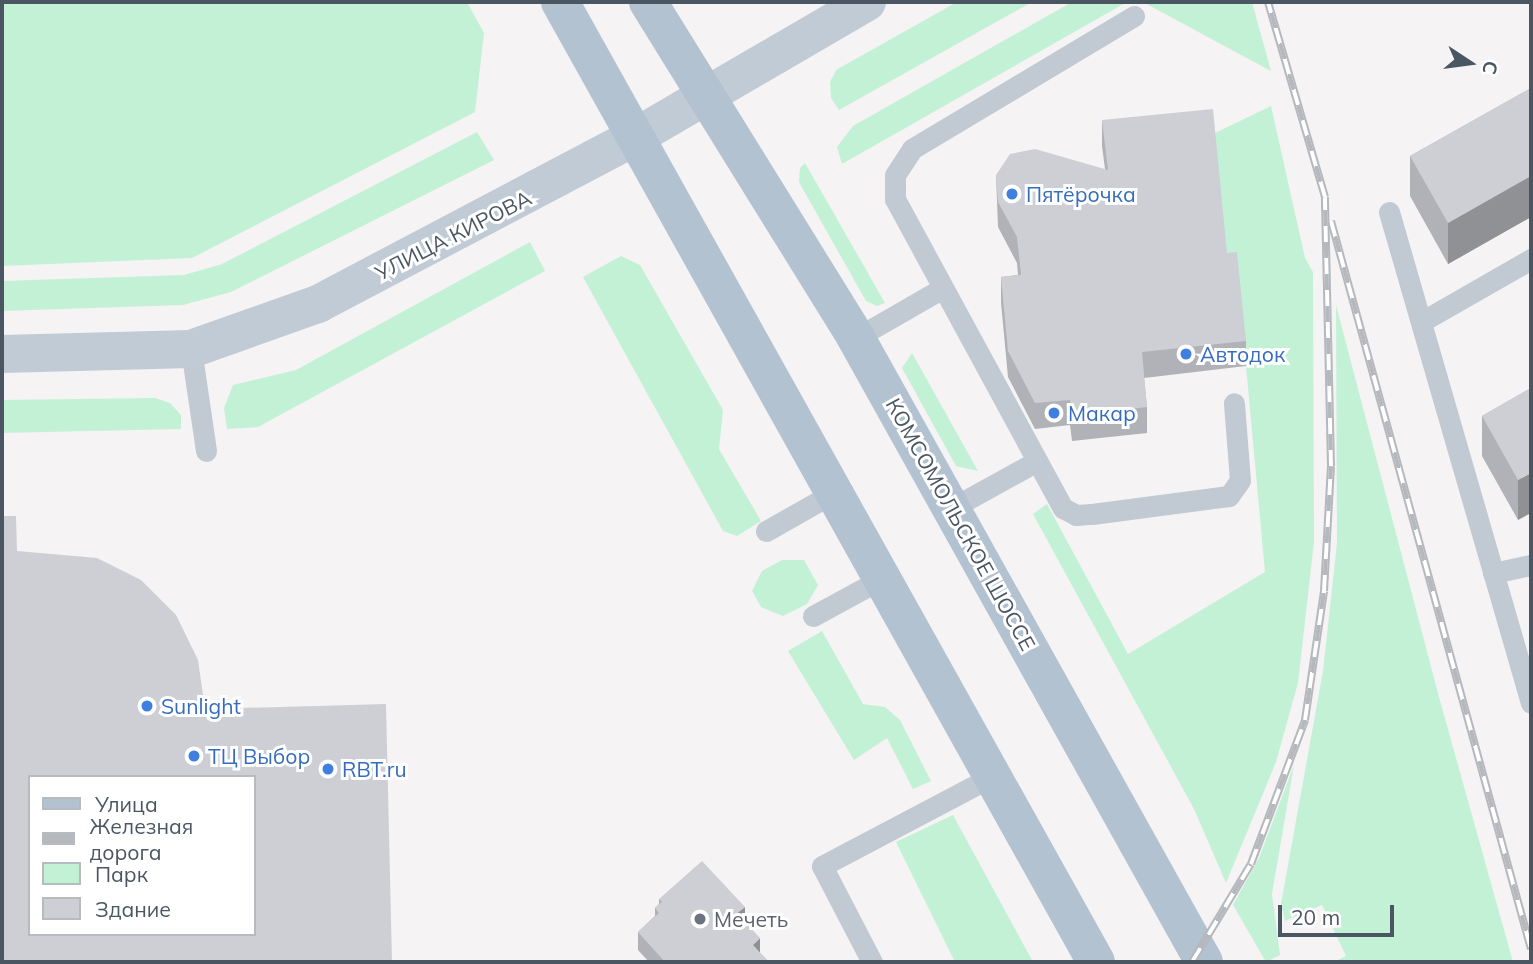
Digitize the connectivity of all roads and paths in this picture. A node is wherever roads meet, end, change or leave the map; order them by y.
1 (560, 2) edge
2 (648, 2) edge
3 (867, 2) edge
4 (1134, 16) dead end
5 (704, 94) junction
6 (638, 136) junction
7 (1389, 212) dead end
8 (1531, 259) edge
9 (943, 288) junction
10 (1421, 322) junction
11 (856, 338) junction
12 (191, 349) junction
13 (2, 354) edge
14 (1234, 403) dead end
15 (206, 452) dead end
16 (1037, 461) junction
17 (835, 492) junction
18 (953, 508) junction
19 (766, 531) dead end
20 (1531, 565) edge
21 (1493, 573) junction
22 (883, 578) junction
23 (813, 616) dead end
24 (1531, 703) edge
25 (993, 776) junction
26 (872, 962) edge
27 (1096, 962) edge
28 (1204, 962) edge

1 - 6 main road
2 - 5 main road, КОМСОМОЛЬСКОЕ ШОССЕ
3 - 5 main road, УЛИЦА КИРОВА
4 - 9 lane
5 - 6 main road, УЛИЦА КИРОВА
5 - 11 main road, КОМСОМОЛЬСКОЕ ШОССЕ
6 - 12 main road, УЛИЦА КИРОВА
6 - 17 main road
7 - 10 lane
8 - 10 lane
9 - 11 lane
9 - 16 lane
10 - 21 lane
11 - 18 main road, КОМСОМОЛЬСКОЕ ШОССЕ
12 - 13 main road, УЛИЦА КИРОВА
12 - 15 lane
14 - 16 lane
16 - 18 lane
17 - 19 lane
17 - 22 main road
18 - 28 main road, КОМСОМОЛЬСКОЕ ШОССЕ
20 - 21 lane
21 - 24 lane
22 - 23 lane
22 - 25 main road
25 - 26 lane
25 - 27 main road

